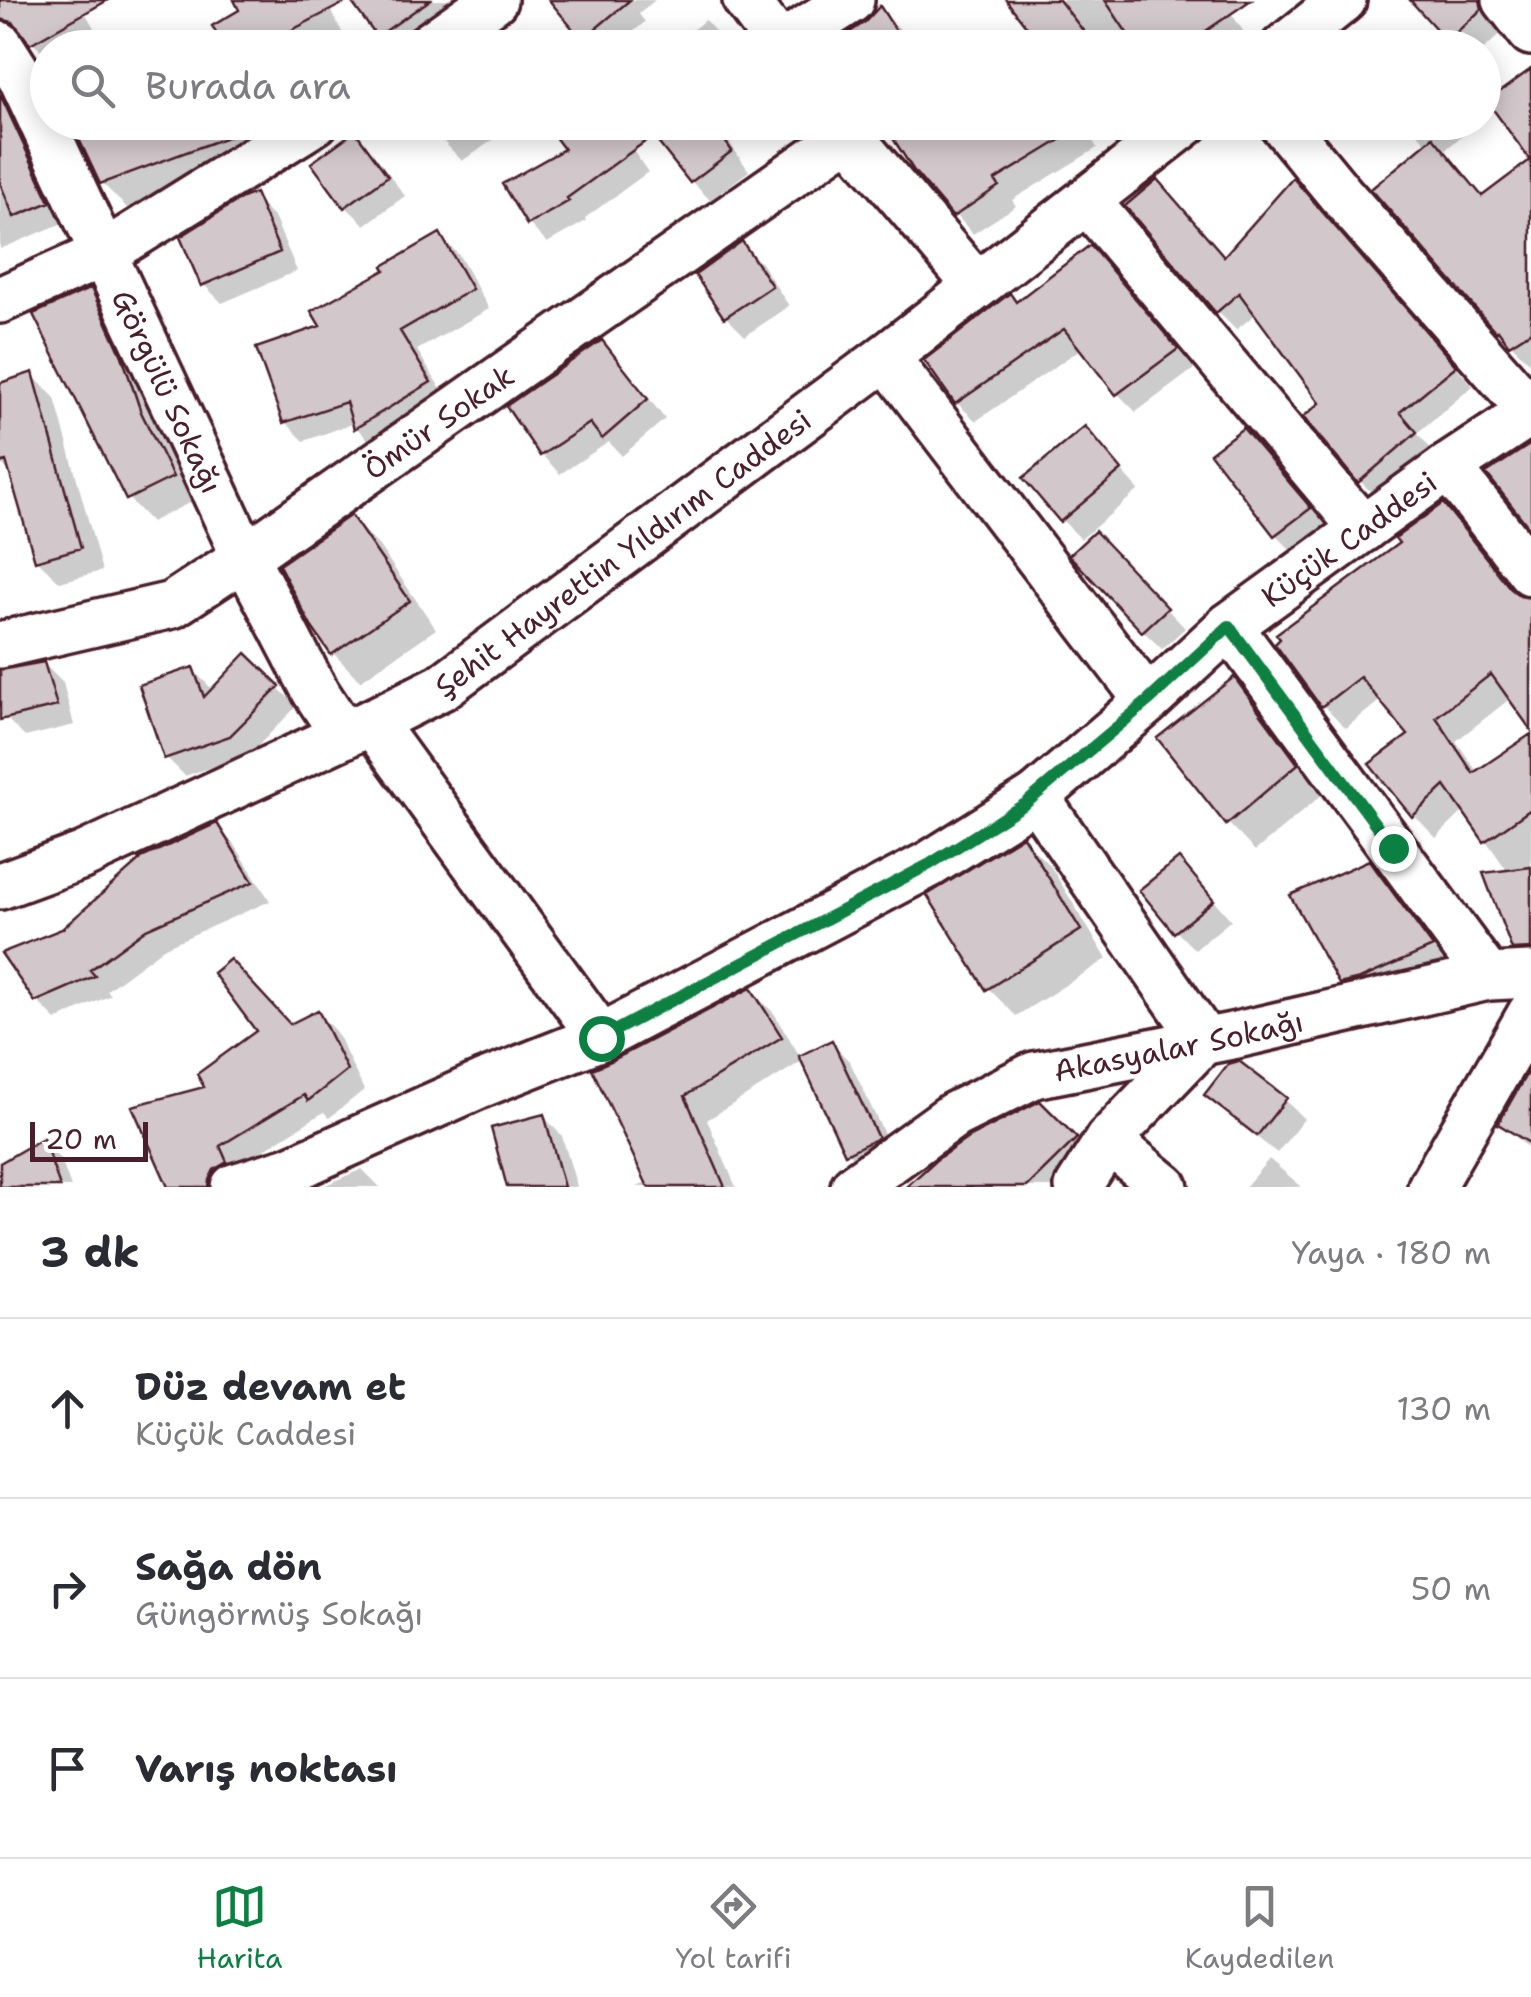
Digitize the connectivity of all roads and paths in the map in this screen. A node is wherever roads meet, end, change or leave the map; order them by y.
1 (494, 0) edge
2 (746, 0) edge
3 (851, 0) edge
4 (1343, 0) edge
5 (1506, 0) edge
6 (452, 30) edge
7 (769, 30) edge
8 (806, 30) edge
9 (1306, 30) edge
10 (1531, 32) edge
11 (0, 45) edge
12 (30, 94) edge
13 (51, 140) edge
14 (287, 140) edge
15 (828, 140) edge
16 (852, 140) edge
17 (1165, 140) edge
18 (1296, 140) edge
19 (1087, 201) junction
20 (103, 254) junction
21 (977, 286) junction
22 (0, 300) edge
23 (886, 357) junction
24 (1531, 411) edge
25 (1448, 467) junction
26 (1363, 529) junction
27 (245, 557) junction
28 (1531, 572) edge
29 (1229, 626) junction
30 (0, 644) edge
31 (1148, 701) junction
32 (358, 728) junction
33 (1036, 797) junction
34 (0, 886) edge
35 (1510, 976) edge
36 (1531, 1013) edge
37 (601, 1038) junction
38 (1204, 1040) junction
39 (1108, 1140) junction
40 (234, 1187) edge
41 (854, 1187) edge
42 (1078, 1187) edge
43 (1166, 1187) edge
44 (1430, 1187) edge

1 - 6 street
2 - 7 street
3 - 8 street
4 - 9 street
5 - 10 street
11 - 12 street, Görgülü Sokağı
13 - 20 street, Görgülü Sokağı
14 - 20 street
15 - 27 street, Ömür Sokak
16 - 21 street
17 - 19 street, Şehit Hayrettin Yıldırım Caddesi
18 - 24 street
19 - 21 street, Şehit Hayrettin Yıldırım Caddesi
19 - 26 street
20 - 22 street
20 - 27 street, Görgülü Sokağı
21 - 23 street, Şehit Hayrettin Yıldırım Caddesi
23 - 31 street
23 - 32 street, Şehit Hayrettin Yıldırım Caddesi
24 - 25 street, Küçük Caddesi
25 - 26 street, Küçük Caddesi
25 - 28 street
26 - 29 street, Küçük Caddesi
27 - 30 street, Ömür Sokak
27 - 32 street, Görgülü Sokağı
29 - 31 street, Küçük Caddesi
29 - 35 street
31 - 33 street, Küçük Caddesi
32 - 34 street, Şehit Hayrettin Yıldırım Caddesi
32 - 37 street, Görgülü Sokağı
33 - 37 street, Küçük Caddesi
33 - 38 street
35 - 38 street, Akasyalar Sokağı
36 - 44 street
37 - 40 street, Küçük Caddesi
38 - 39 street
38 - 41 street, Akasyalar Sokağı
39 - 42 street
39 - 43 street

